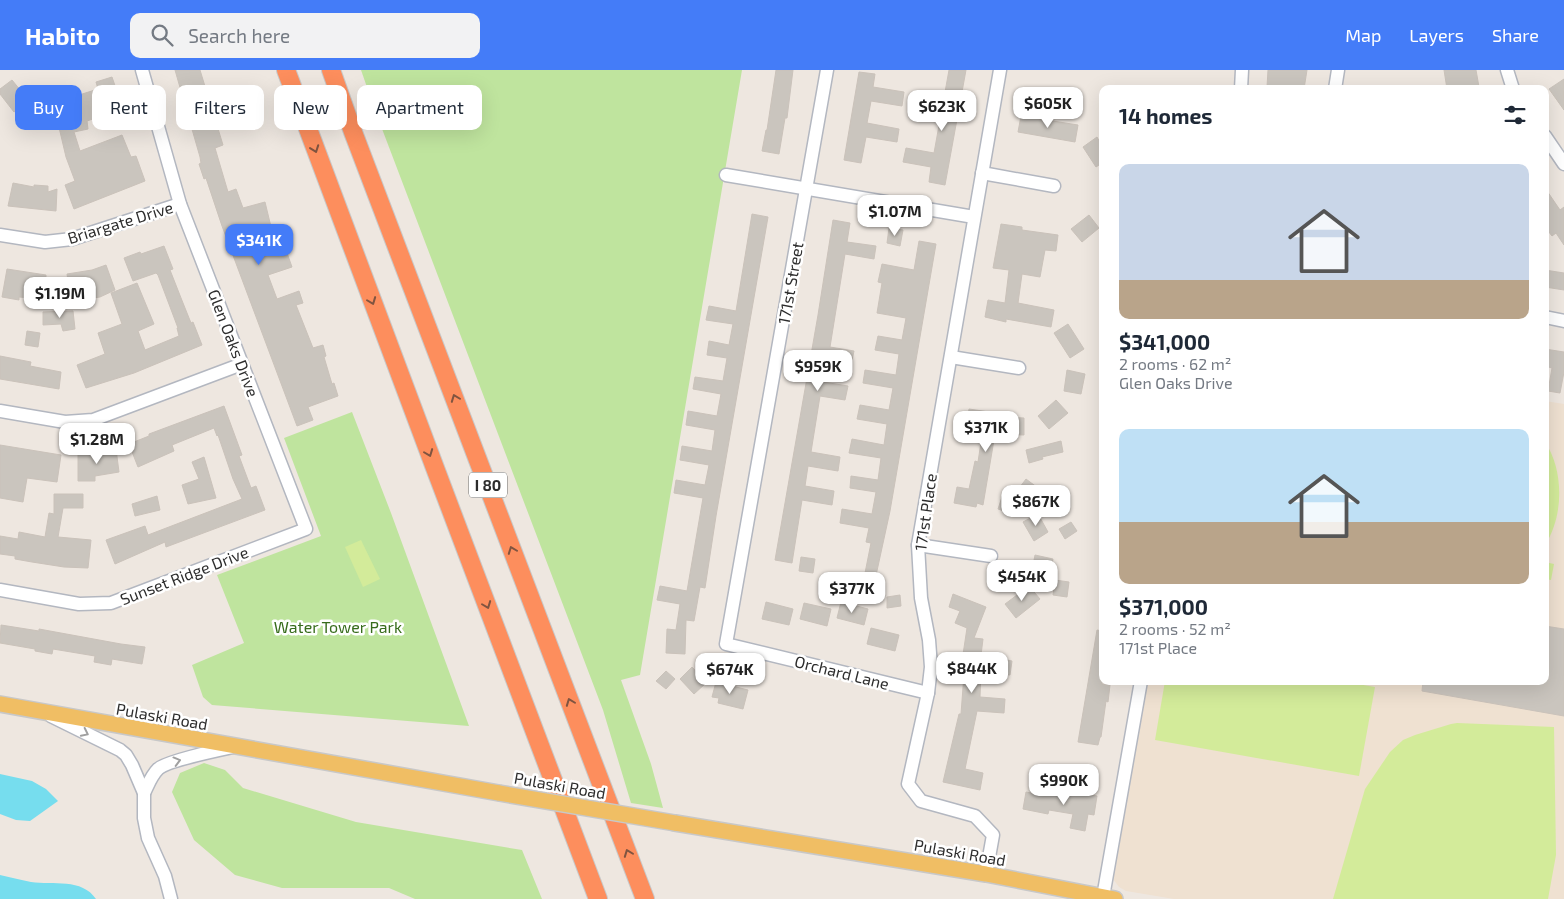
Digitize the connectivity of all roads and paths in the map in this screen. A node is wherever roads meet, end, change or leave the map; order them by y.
1 (142, 70) edge
2 (286, 70) edge
3 (331, 70) edge
4 (827, 70) edge
5 (1000, 70) edge
6 (1242, 70) edge
7 (1338, 70) edge
8 (1507, 70) edge
9 (1241, 85) edge
10 (1336, 85) edge
11 (1512, 85) edge
12 (1549, 142) edge
13 (1564, 164) edge
14 (982, 173) junction
15 (726, 175) dead end
16 (1054, 186) dead end
17 (806, 189) junction
18 (180, 204) junction
19 (974, 217) junction
20 (0, 235) edge
21 (1549, 318) edge
22 (1564, 320) edge
23 (950, 357) junction
24 (242, 364) junction
25 (1019, 368) dead end
26 (0, 411) edge
27 (306, 529) joint
28 (918, 545) junction
29 (991, 556) dead end
30 (0, 590) edge
31 (726, 644) joint
32 (1140, 685) edge
33 (928, 693) junction
34 (0, 704) edge
35 (42, 712) junction
36 (233, 747) junction
37 (144, 793) junction
38 (986, 874) junction
39 (1109, 898) edge
40 (171, 899) edge
41 (598, 899) edge
42 (645, 899) edge

1 - 18 street, Glen Oaks Drive
2 -> 41 highway, I 80
42 -> 3 highway, I 80
4 - 17 street, 171st Street
5 - 14 street, 171st Place
6 - 9 street
7 - 10 street
8 - 11 street
12 - 13 street
14 - 16 street
14 - 19 street, 171st Place
15 - 17 street
17 - 19 street
17 - 31 street, 171st Street
18 - 20 street, Briargate Drive
18 - 24 street, Glen Oaks Drive
19 - 23 street, 171st Place
21 - 22 street
23 - 25 street
23 - 28 street, 171st Place
24 - 26 street
24 - 27 street, Glen Oaks Drive
27 - 30 street, Sunset Ridge Drive
28 - 29 street
28 - 33 street, 171st Place
31 - 33 street, Orchard Lane
32 - 39 street
33 - 38 street, 171st Place
34 - 35 main road, Pulaski Road
35 - 36 main road, Pulaski Road
35 -> 37 street
37 -> 36 street
36 - 38 main road, Pulaski Road, bridge
37 - 40 street
38 - 39 main road, Pulaski Road

